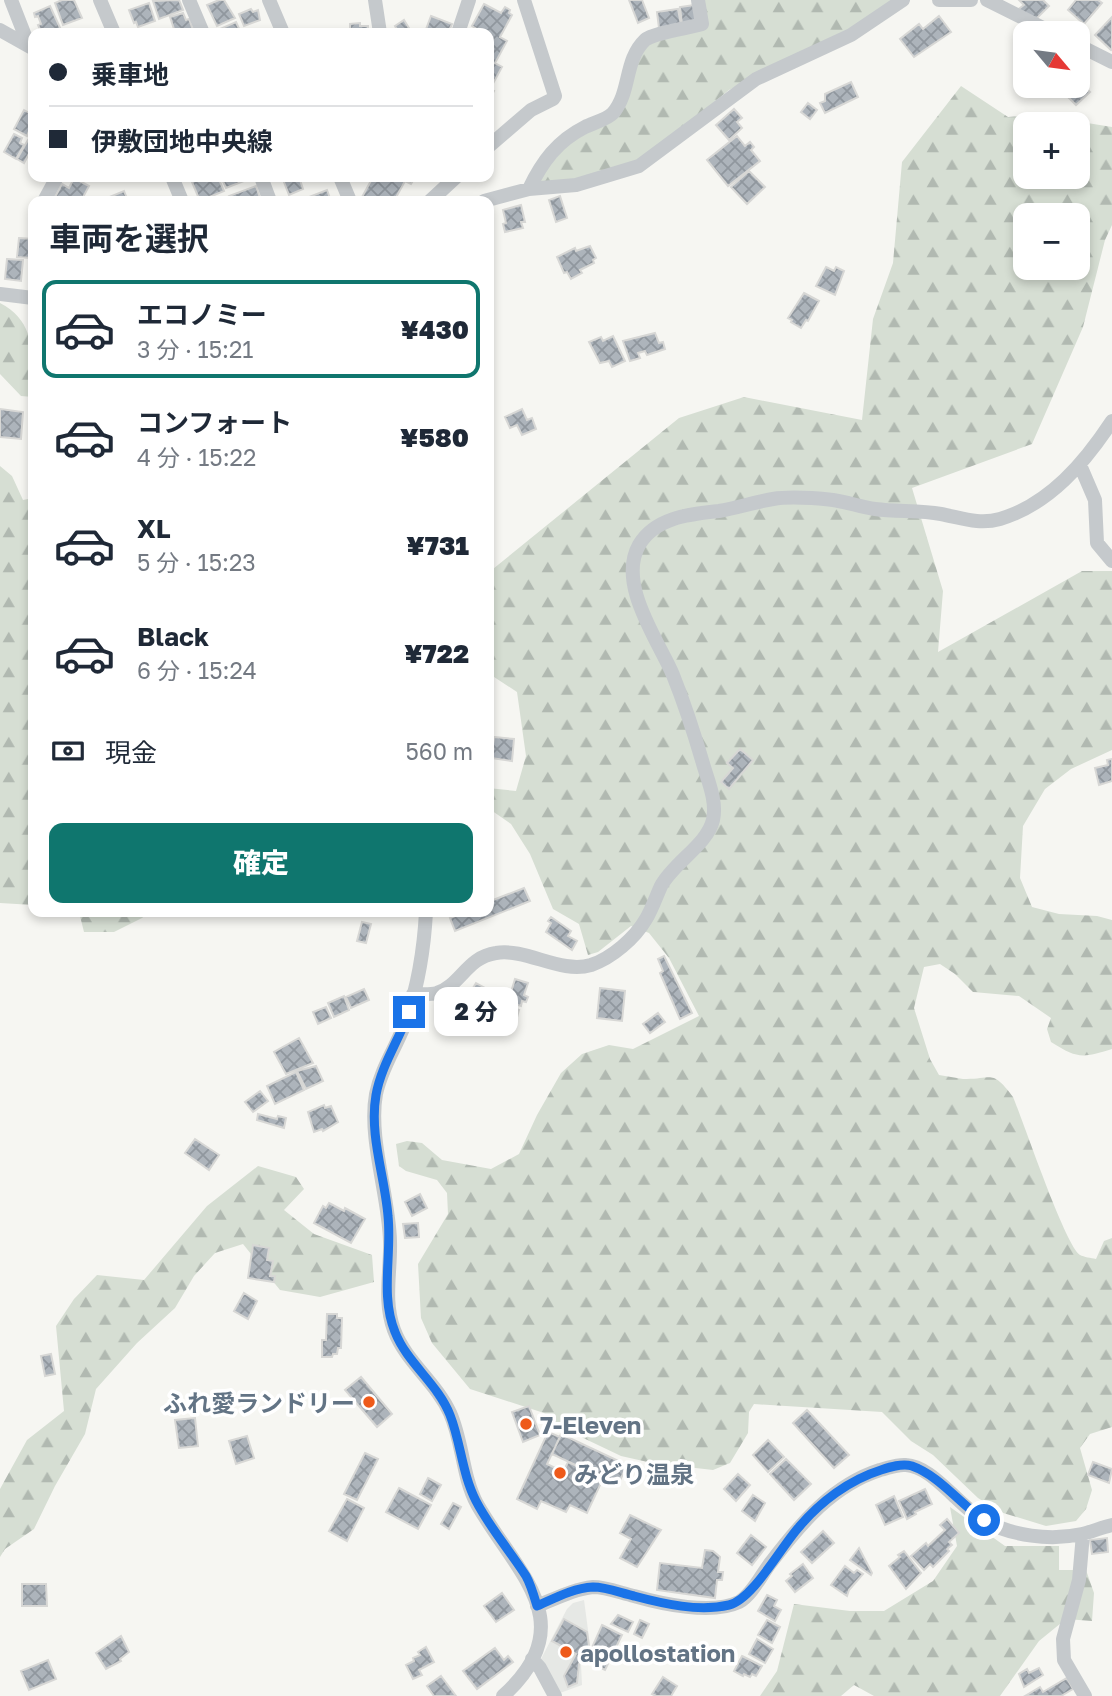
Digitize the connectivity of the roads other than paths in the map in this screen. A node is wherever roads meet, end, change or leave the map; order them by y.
1 (11, 0) edge
2 (100, 0) edge
3 (189, 0) edge
4 (269, 0) edge
5 (374, 0) edge
6 (470, 0) edge
7 (524, 0) edge
8 (698, 0) edge
9 (903, 0) edge
10 (939, 0) edge
11 (971, 0) edge
12 (987, 0) edge
13 (1029, 21) edge
14 (112, 28) edge
15 (200, 28) edge
16 (281, 28) edge
17 (379, 28) edge
18 (460, 28) edge
19 (0, 30) edge
20 (28, 41) edge
21 (28, 46) edge
22 (1090, 51) edge
23 (1112, 61) edge
24 (494, 142) edge
25 (451, 182) edge
26 (529, 189) junction
27 (435, 196) edge
28 (494, 198) edge
29 (0, 294) edge
30 (28, 297) edge
31 (1112, 421) edge
32 (1080, 465) junction
33 (1112, 561) edge
34 (425, 917) edge
35 (413, 994) junction
36 (1112, 1525) edge
37 (1083, 1534) junction
38 (537, 1606) junction
39 (533, 1659) junction
40 (503, 1696) edge
41 (555, 1696) edge
42 (1085, 1696) edge

1 - 20 street
2 - 14 street
3 - 15 street
4 - 16 street
5 - 17 street
6 - 18 street
7 - 24 street
8 - 26 street
9 - 26 street
10 - 11 street
12 - 13 street
19 - 21 street
22 - 23 street
25 - 27 street
26 - 28 street
29 - 30 street
31 - 32 street
32 - 33 street
32 - 35 street
34 - 35 street
35 - 38 street
36 - 37 street
37 - 38 street
37 - 42 street
38 - 39 street
39 - 40 street
39 - 41 street

